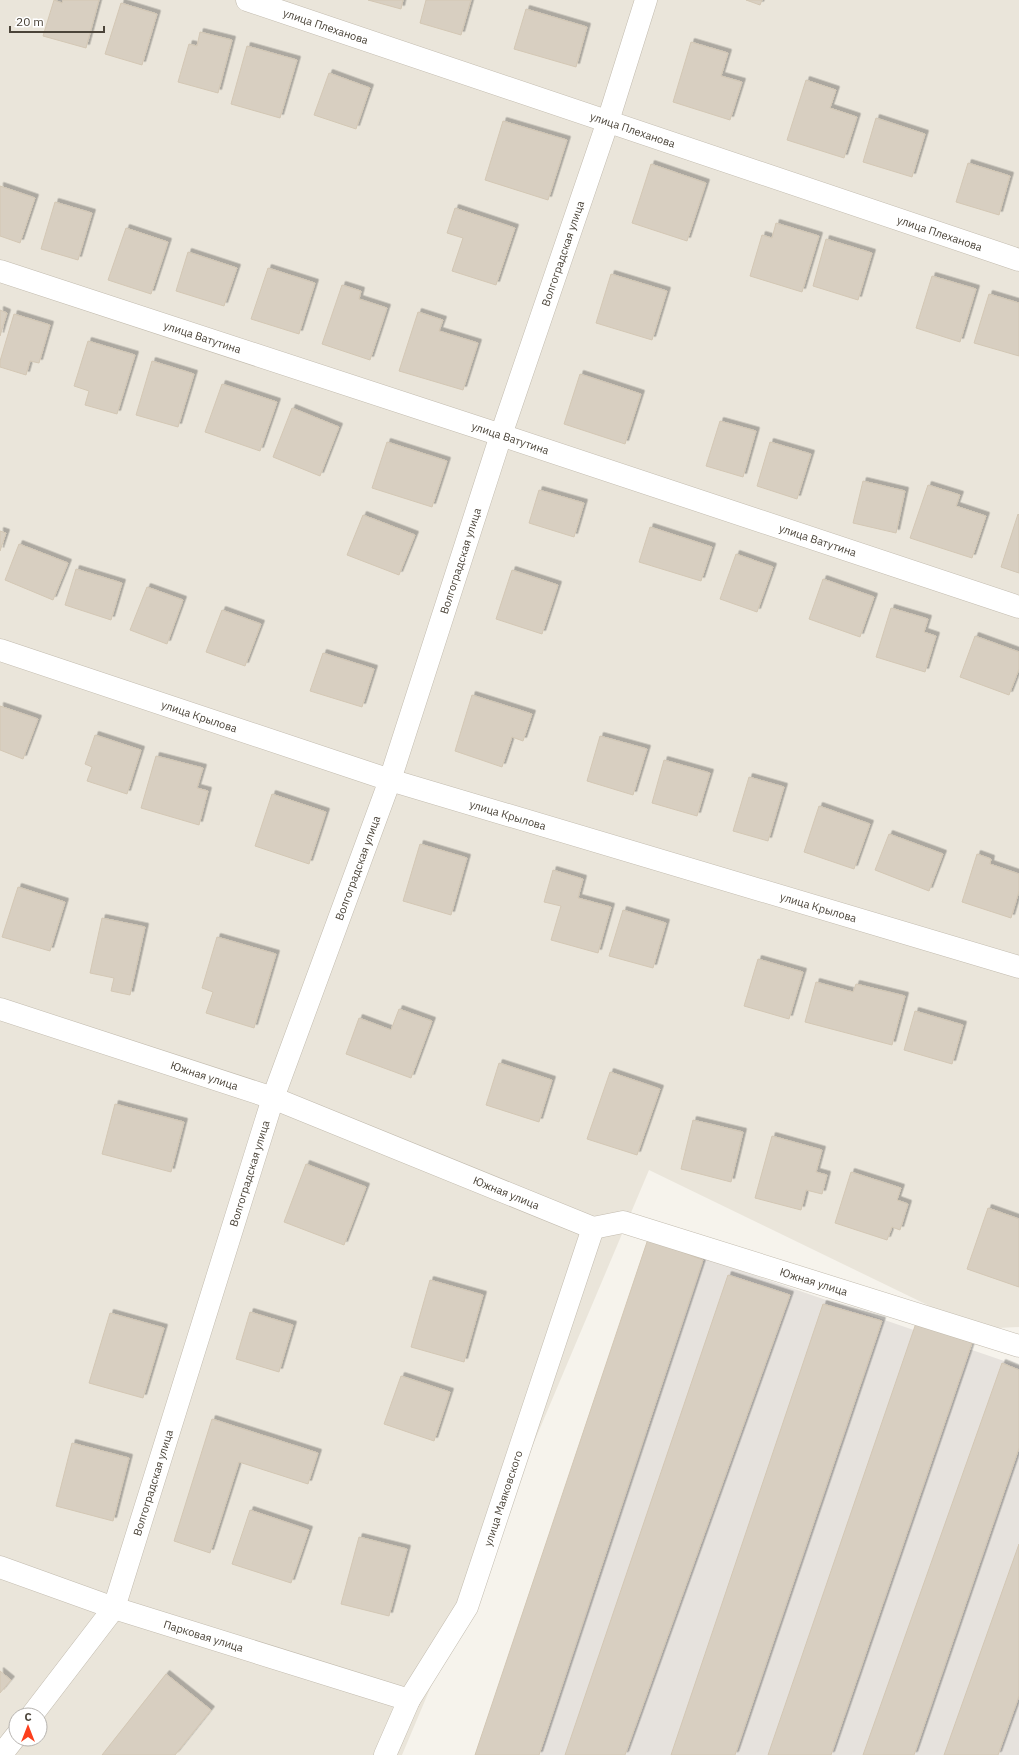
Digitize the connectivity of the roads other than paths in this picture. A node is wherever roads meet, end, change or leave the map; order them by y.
1 (247, 0) edge
2 (646, 0) edge
3 (608, 120) junction
4 (1019, 260) edge
5 (0, 271) edge
6 (501, 435) junction
7 (1019, 607) edge
8 (0, 650) edge
9 (390, 780) junction
10 (1019, 967) edge
11 (0, 1009) edge
12 (273, 1098) junction
13 (593, 1228) junction
14 (1019, 1346) edge
15 (0, 1567) edge
16 (114, 1608) junction
17 (409, 1700) junction
18 (38, 1707) edge
19 (8, 1746) edge
20 (1, 1755) edge
21 (385, 1755) edge

1 - 3 street, улица Плеханова
2 - 3 street, Волгоградская улица
3 - 4 street, улица Плеханова
3 - 6 street, Волгоградская улица
5 - 6 street, улица Ватутина
6 - 7 street, улица Ватутина
6 - 9 street, Волгоградская улица
8 - 9 street, улица Крылова
9 - 10 street, улица Крылова
9 - 12 street, Волгоградская улица
11 - 12 street, Южная улица
12 - 13 street, Южная улица
12 - 16 street, Волгоградская улица
13 - 14 street, Южная улица
13 - 17 street, улица Маяковского
15 - 16 street, Парковая улица
16 - 17 street, Парковая улица
16 - 18 street, Волгоградская улица
17 - 21 street, улица Маяковского
19 - 20 street

